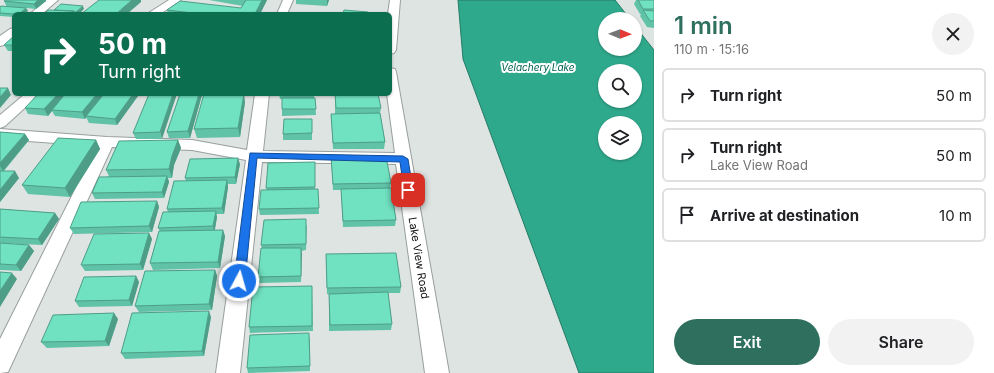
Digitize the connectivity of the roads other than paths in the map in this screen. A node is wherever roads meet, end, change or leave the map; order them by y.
1 (53, 0) edge
2 (176, 0) edge
3 (288, 0) edge
4 (395, 0) edge
5 (38, 12) edge
6 (155, 12) edge
7 (283, 12) edge
8 (392, 30) edge
9 (12, 33) edge
10 (0, 42) edge
11 (392, 85) edge
12 (31, 96) edge
13 (262, 96) edge
14 (0, 123) edge
15 (0, 134) edge
16 (107, 142) junction
17 (253, 156) junction
18 (403, 159) junction
19 (0, 364) edge
20 (228, 373) edge
21 (437, 373) edge

1 - 5 street
2 - 6 street
3 - 7 street
4 - 8 street
9 - 10 street
11 - 18 street, Lake View Road
12 - 14 street
13 - 17 street
15 - 16 street
16 - 17 street
16 - 19 street
17 - 18 street
17 - 20 street
18 - 21 street, Lake View Road

